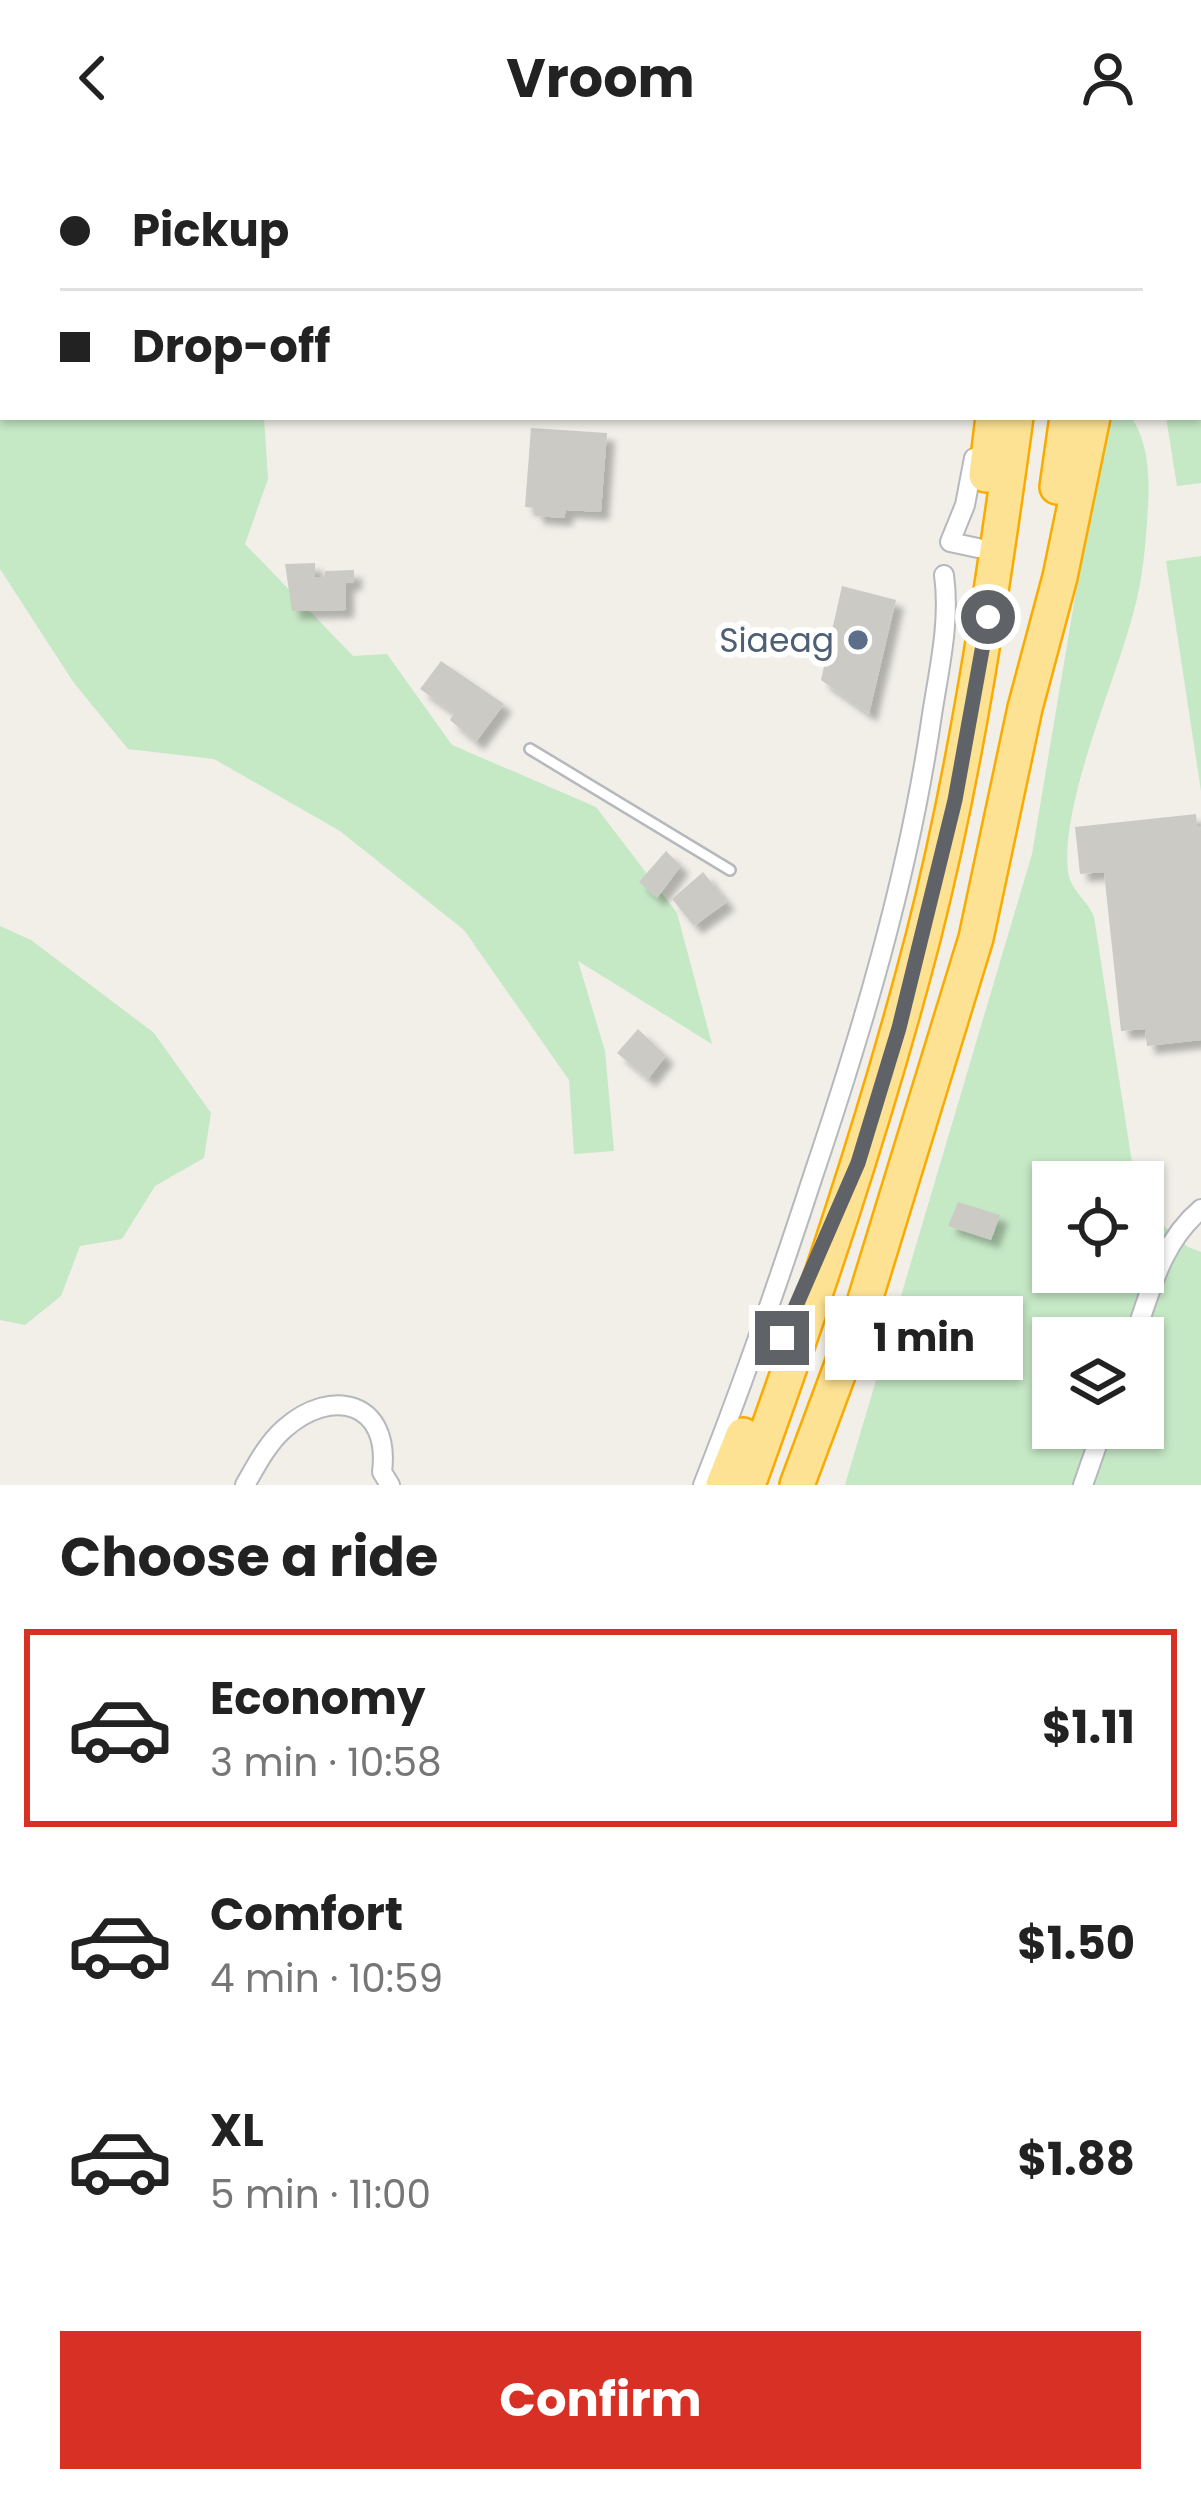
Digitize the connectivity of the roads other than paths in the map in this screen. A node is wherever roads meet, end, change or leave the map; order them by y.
1 (978, 420) edge
2 (992, 420) edge
3 (1016, 420) edge
4 (1067, 420) edge
5 (1092, 420) edge
6 (978, 548) junction
7 (944, 575) dead end
8 (1024, 708) junction
9 (530, 749) dead end
10 (730, 870) dead end
11 (924, 935) junction
12 (858, 1163) junction
13 (1201, 1209) edge
14 (1141, 1317) edge
15 (1096, 1449) edge
16 (800, 1480) edge
17 (245, 1485) edge
18 (390, 1485) edge
19 (703, 1485) edge
20 (723, 1485) edge
21 (748, 1485) edge
22 (1083, 1485) edge

1 - 6 street
2 - 6 highway
3 - 11 highway
4 - 8 highway
5 - 8 highway
6 - 11 highway
7 - 19 street
8 - 16 highway
9 - 10 lane
11 - 12 highway
12 - 20 highway
12 - 21 highway
13 - 14 street
15 - 22 street
17 - 18 street

